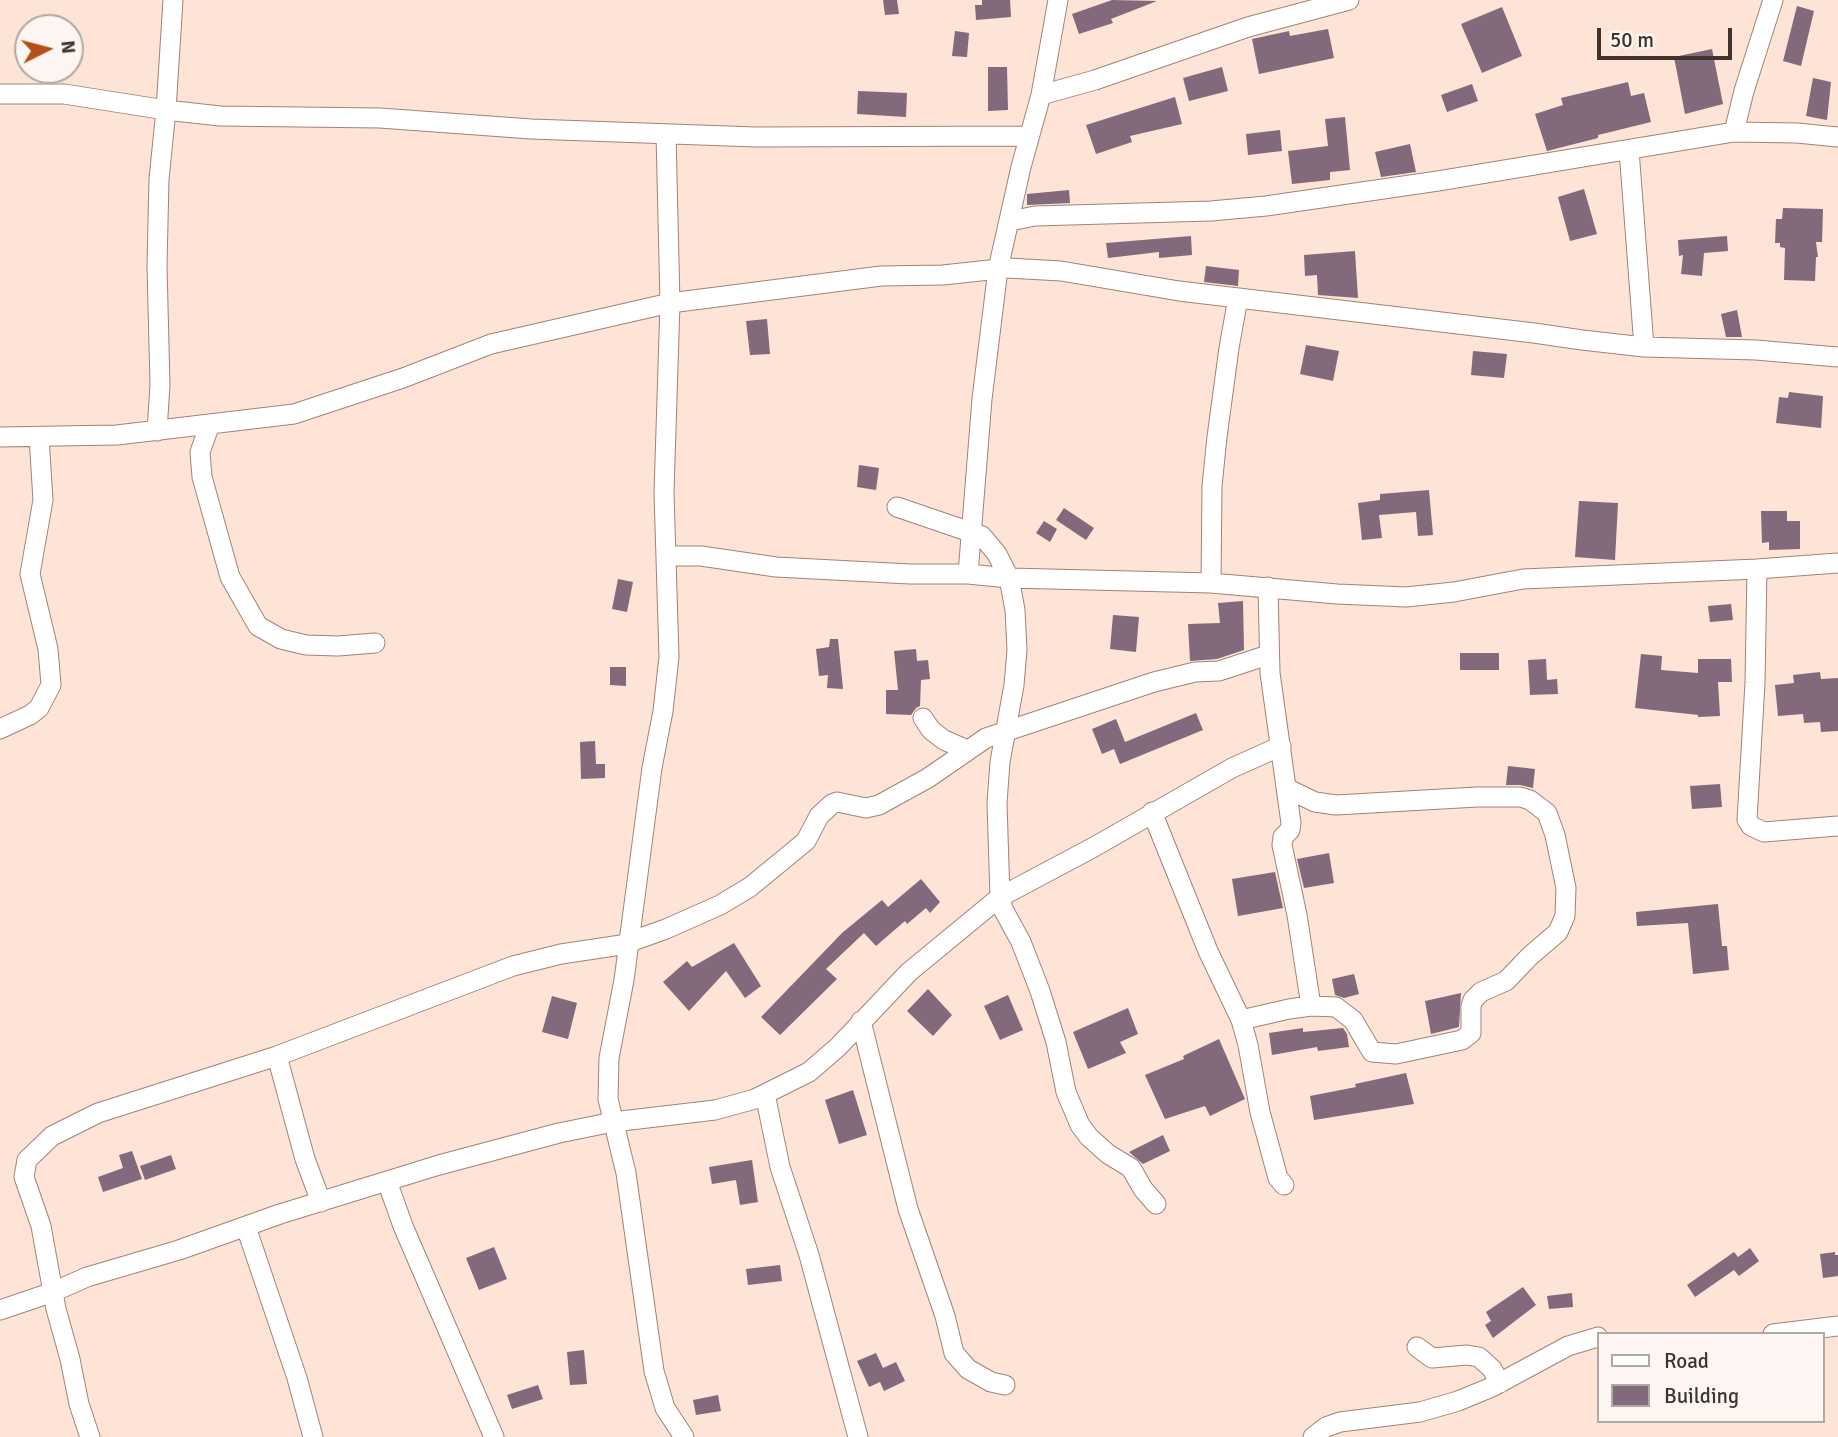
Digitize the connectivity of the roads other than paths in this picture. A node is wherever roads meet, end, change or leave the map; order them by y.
1 (173, 0) edge
2 (1058, 0) edge
3 (1349, 0) edge
4 (1773, 0) edge
5 (0, 94) edge
6 (1041, 95) junction
7 (166, 110) junction
8 (1734, 132) junction
9 (666, 134) junction
10 (1029, 136) junction
11 (1838, 137) edge
12 (1629, 150) junction
13 (1010, 221) junction
14 (998, 269) junction
15 (1238, 298) junction
16 (670, 303) junction
17 (1644, 347) junction
18 (1838, 357) edge
19 (210, 425) junction
20 (157, 431) junction
21 (0, 437) edge
22 (39, 437) junction
23 (897, 507) dead end
24 (972, 531) junction
25 (667, 556) junction
26 (1838, 563) edge
27 (1757, 569) junction
28 (968, 574) junction
29 (1009, 578) junction
30 (1211, 583) junction
31 (1268, 587) junction
32 (375, 643) dead end
33 (1268, 655) junction
34 (923, 718) dead end
35 (0, 729) edge
36 (1006, 732) junction
37 (1281, 746) junction
38 (967, 750) junction
39 (1286, 788) junction
40 (1152, 812) junction
41 (1838, 826) edge
42 (1000, 897) junction
43 (629, 943) junction
44 (1311, 1006) junction
45 (1241, 1020) junction
46 (861, 1021) junction
47 (276, 1056) junction
48 (765, 1094) junction
49 (613, 1122) junction
50 (387, 1181) junction
51 (1284, 1185) dead end
52 (321, 1202) junction
53 (1156, 1204) dead end
54 (246, 1227) junction
55 (53, 1292) junction
56 (0, 1310) edge
57 (1838, 1326) edge
58 (1789, 1332) edge
59 (1596, 1339) edge
60 (1417, 1347) dead end
61 (1500, 1383) junction
62 (1005, 1385) dead end
63 (90, 1437) edge
64 (313, 1437) edge
65 (494, 1437) edge
66 (684, 1437) edge
67 (858, 1437) edge
68 (1312, 1437) edge

1 - 7 street
2 - 6 street
3 - 6 street
4 - 8 street
5 - 7 street
6 - 10 street
7 - 9 street
7 - 20 street
8 - 11 street
8 - 12 street
9 - 10 street
9 - 16 street
10 - 13 street
12 - 13 street
12 - 17 street
13 - 14 street
14 - 15 street
14 - 16 street
14 - 24 street
15 - 17 street
15 - 30 street
16 - 19 street
16 - 25 street
17 - 18 street
19 - 20 street
19 - 32 street
20 - 22 street
21 - 22 street
22 - 35 street
23 - 24 street
24 - 28 street
24 - 29 street
25 - 28 street
25 - 43 street
26 - 27 street
27 - 31 street
27 - 41 street
28 - 29 street
29 - 30 street
29 - 36 street
30 - 31 street
31 - 33 street
33 - 36 street
33 - 37 street
34 - 38 street
36 - 38 street
36 - 42 street
37 - 39 street
37 - 40 street
38 - 43 street
39 - 44 street
39 - 44 street
40 - 42 street
40 - 45 street
42 - 46 street
42 - 53 street
43 - 47 street
43 - 49 street
44 - 45 street
45 - 51 street
46 - 48 street
46 - 62 street
47 - 52 street
47 - 55 street
48 - 49 street
48 - 67 street
49 - 50 street
49 - 66 street
50 - 52 street
50 - 65 street
52 - 54 street
54 - 55 street
54 - 64 street
55 - 56 street
55 - 63 street
57 - 58 street
59 - 61 street
60 - 61 street
61 - 68 street

